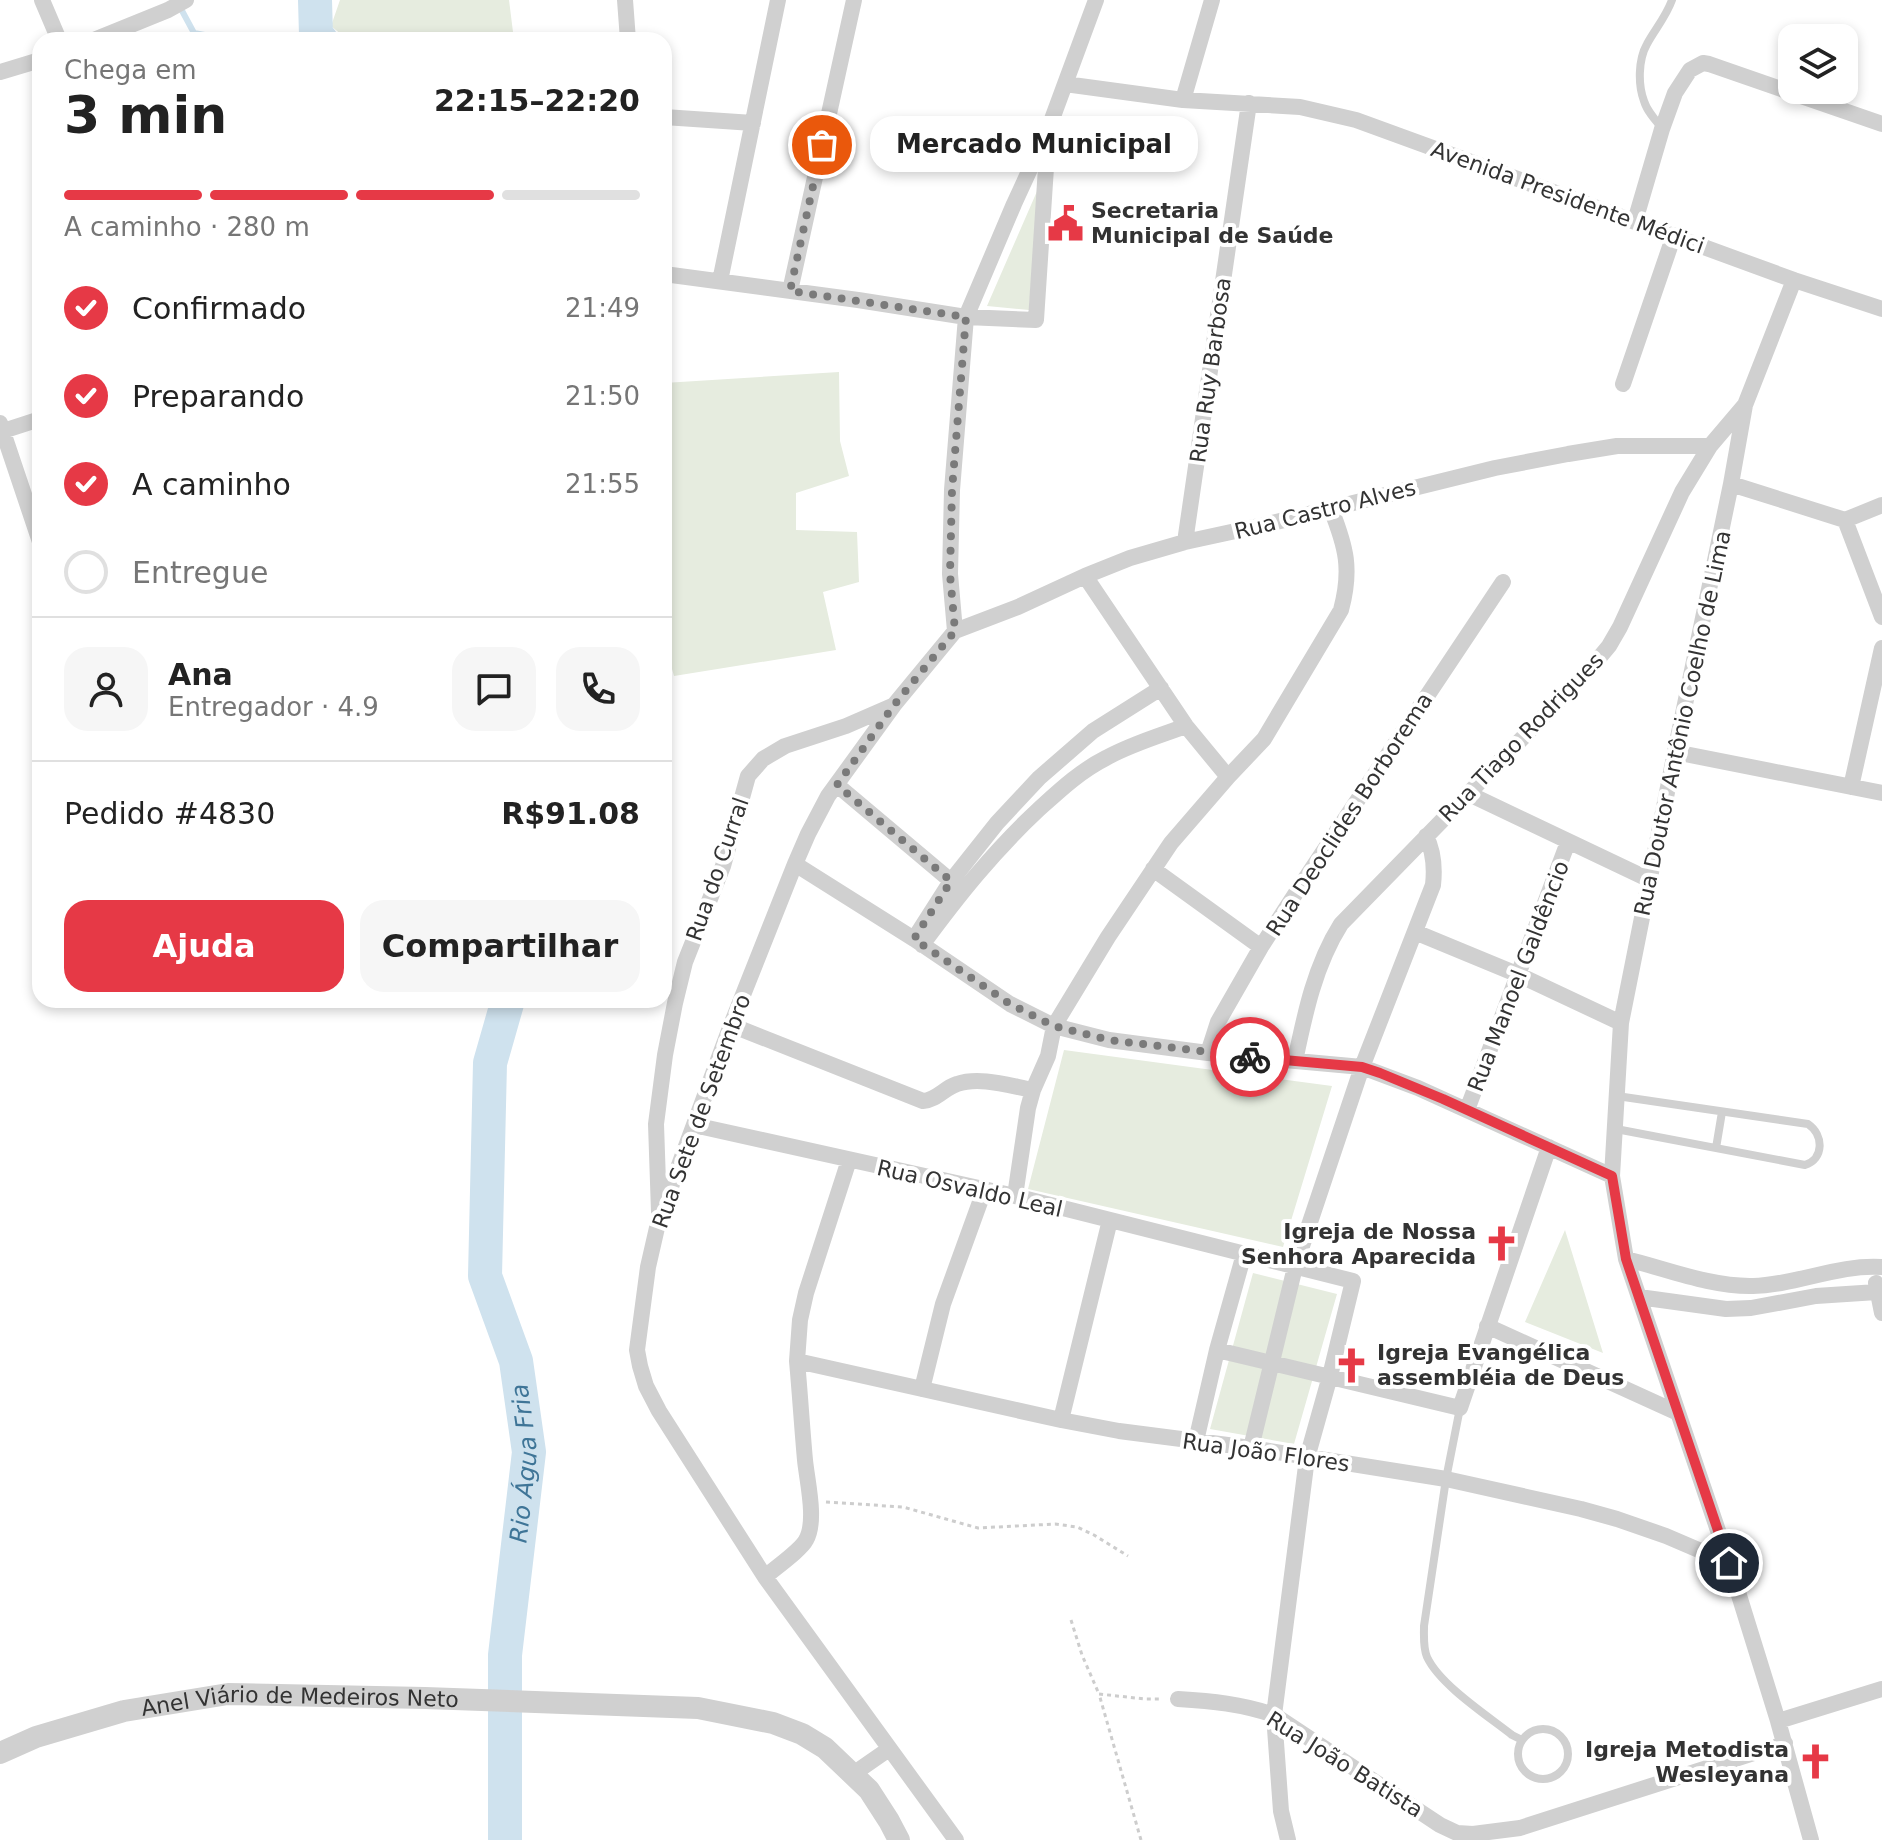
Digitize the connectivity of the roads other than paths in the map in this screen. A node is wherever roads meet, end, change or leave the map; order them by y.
1 (42, 0) edge
2 (186, 0) edge
3 (625, 0) edge
4 (778, 0) edge
5 (854, 0) edge
6 (1096, 0) edge
7 (1212, 0) edge
8 (1672, 0) edge
9 (56, 32) edge
10 (115, 32) edge
11 (627, 32) edge
12 (32, 62) edge
13 (0, 72) edge
14 (1065, 84) junction
15 (1183, 100) junction
16 (1249, 103) junction
17 (672, 118) edge
18 (753, 123) junction
19 (1882, 124) edge
20 (1662, 129) junction
21 (1048, 130) junction
22 (1635, 221) junction
23 (1674, 235) junction
24 (672, 275) edge
25 (1794, 280) junction
26 (720, 281) junction
27 (790, 291) junction
28 (1882, 309) edge
29 (966, 317) junction
30 (1623, 384) dead end
31 (1745, 405) junction
32 (32, 421) edge
33 (1, 427) edge
34 (1710, 446) junction
35 (1731, 484) junction
36 (1882, 505) edge
37 (32, 509) edge
38 (1331, 509) junction
39 (1845, 520) junction
40 (1185, 542) junction
41 (1085, 576) junction
42 (1503, 582) dead end
43 (1882, 617) edge
44 (955, 631) junction
45 (1882, 648) edge
46 (1161, 688) junction
47 (894, 705) junction
48 (1186, 726) junction
49 (1675, 752) junction
50 (1228, 777) junction
51 (837, 785) junction
52 (1851, 787) junction
53 (1467, 793) junction
54 (1882, 793) edge
55 (1426, 836) junction
56 (1568, 842) junction
57 (795, 864) junction
58 (1153, 869) junction
59 (1650, 880) junction
60 (951, 881) junction
61 (1415, 932) junction
62 (918, 942) junction
63 (1261, 947) junction
64 (1519, 975) junction
65 (1621, 1023) junction
66 (731, 1025) junction
67 (1054, 1026) junction
68 (1208, 1053) junction
69 (1295, 1061) junction
70 (1362, 1067) junction
71 (1033, 1090) junction
72 (1617, 1096) junction
73 (1467, 1110) junction
74 (1722, 1112) junction
75 (694, 1125) junction
76 (1615, 1129) junction
77 (1549, 1147) junction
78 (1716, 1148) junction
79 (849, 1160) junction
80 (1612, 1176) junction
81 (984, 1191) junction
82 (1015, 1196) junction
83 (659, 1219) junction
84 (1110, 1220) junction
85 (1244, 1254) junction
86 (1626, 1259) junction
87 (1295, 1267) junction
88 (1878, 1267) edge
89 (1879, 1293) edge
90 (1639, 1297) junction
91 (1882, 1313) edge
92 (1487, 1326) junction
93 (1217, 1350) junction
94 (797, 1361) junction
95 (1271, 1362) junction
96 (1330, 1376) junction
97 (922, 1389) junction
98 (1460, 1408) junction
99 (1678, 1413) junction
100 (1061, 1420) junction
101 (1196, 1441) junction
102 (1251, 1448) junction
103 (1307, 1458) junction
104 (1446, 1479) junction
105 (1729, 1563) junction
106 (765, 1577) junction
107 (1882, 1689) edge
108 (1178, 1699) road end
109 (1274, 1715) junction
110 (1778, 1721) junction
111 (1522, 1740) junction
112 (1785, 1743) junction
113 (889, 1749) junction
114 (0, 1753) edge
115 (853, 1774) junction
116 (1458, 1836) edge
117 (899, 1840) edge
118 (956, 1840) edge
119 (1288, 1840) edge
120 (1811, 1840) edge

1 - 9 street
2 - 10 street
3 - 11 street
4 - 18 street
5 - 27 street
6 - 14 street
7 - 15 street
8 - 20 lane
12 - 13 street
14 - 15 street, Avenida Presidente Médici
14 - 21 street
15 - 16 street, Avenida Presidente Médici
16 - 22 street, Avenida Presidente Médici
16 - 40 street, Rua Ruy Barbosa
17 - 18 street
18 - 26 street
19 - 20 street
20 - 22 street
21 - 29 street
21 - 29 street
22 - 23 street, Avenida Presidente Médici
23 - 25 street, Avenida Presidente Médici
23 - 30 street
24 - 26 street
25 - 28 street, Avenida Presidente Médici
25 - 31 street, Rua Doutor Antônio Coelho de Lima
26 - 27 street
27 - 29 street
29 - 44 street
31 - 34 street, Rua Tiago Rodrigues
31 - 35 street, Rua Doutor Antônio Coelho de Lima
32 - 33 street
33 - 37 street
34 - 38 street, Rua Castro Alves
34 - 53 street, Rua Tiago Rodrigues
35 - 39 street
35 - 49 street, Rua Doutor Antônio Coelho de Lima
36 - 39 street
38 - 40 street, Rua Castro Alves
38 - 50 street
39 - 43 street
40 - 41 street, Rua Castro Alves
41 - 44 street, Rua Castro Alves
41 - 46 street
42 - 63 street, Rua Deoclides Borborema
44 - 47 street, Rua Sete de Setembro
45 - 52 street
46 - 48 street
46 - 60 street
47 - 51 street, Rua Sete de Setembro
47 - 83 street, Rua do Curral
48 - 50 street
48 - 62 street
49 - 52 street
49 - 59 street, Rua Doutor Antônio Coelho de Lima
50 - 58 street
51 - 57 street, Rua Sete de Setembro
51 - 60 street
52 - 54 street
53 - 55 street, Rua Tiago Rodrigues
53 - 56 street
55 - 61 street
55 - 69 street, Rua Tiago Rodrigues
56 - 59 street
56 - 64 street, Rua Manoel Galdêncio
57 - 62 street
57 - 66 street, Rua Sete de Setembro
58 - 63 street
58 - 67 street
59 - 65 street, Rua Doutor Antônio Coelho de Lima
60 - 62 street
61 - 64 street
61 - 70 street
62 - 67 street
63 - 68 street, Rua Deoclides Borborema
64 - 65 street
64 - 73 street, Rua Manoel Galdêncio
65 - 72 street, Rua Doutor Antônio Coelho de Lima
66 - 71 street
66 - 75 street, Rua Sete de Setembro
67 - 68 street
67 - 71 street
68 - 69 street
69 - 70 street
70 - 73 street
70 - 87 street
71 - 82 street
72 - 74 lane
72 - 76 street, Rua Doutor Antônio Coelho de Lima
73 - 77 street
74 - 78 lane
74 - 78 lane
75 - 79 street, Rua Osvaldo Leal
75 - 83 street, Rua Sete de Setembro
76 - 78 lane
76 - 80 street, Rua Doutor Antônio Coelho de Lima
77 - 80 street
77 - 92 street
79 - 81 street, Rua Osvaldo Leal
79 - 94 street
80 - 86 street, Rua Doutor Antônio Coelho de Lima
81 - 82 street, Rua Osvaldo Leal
81 - 97 street
82 - 84 street, Rua Osvaldo Leal
83 - 106 street, Rua Sete de Setembro
84 - 85 street, Rua Osvaldo Leal
84 - 100 street
85 - 87 street, Rua Osvaldo Leal
85 - 93 street
86 - 88 street
86 - 90 street, Rua Doutor Antônio Coelho de Lima
87 - 95 street
87 - 96 street, Rua Osvaldo Leal
88 - 89 street
89 - 90 street
89 - 91 street
90 - 99 street, Rua Doutor Antônio Coelho de Lima
92 - 98 street
92 - 99 street
93 - 95 street
93 - 101 street
94 - 97 street, Rua João Flores
94 - 106 street
95 - 96 street
95 - 102 street
96 - 98 street
96 - 103 street
97 - 100 street, Rua João Flores
98 - 104 lane
99 - 105 street
100 - 101 street, Rua João Flores
101 - 102 street, Rua João Flores
102 - 103 street, Rua João Flores
103 - 104 street, Rua João Flores
103 - 109 street
104 - 105 street, Rua João Flores
104 - 111 lane
105 - 110 street
106 - 113 street, Rua Sete de Setembro
107 - 110 street
108 - 109 street, Rua João Batista
109 - 116 street, Rua João Batista
109 - 119 street
110 - 112 street
111 - 111 lane
112 - 116 street, Rua João Batista
112 - 120 street
113 - 115 street
113 - 118 street, Rua Sete de Setembro
114 - 115 street, Anel Viário de Medeiros Neto
115 - 117 street, Anel Viário de Medeiros Neto

